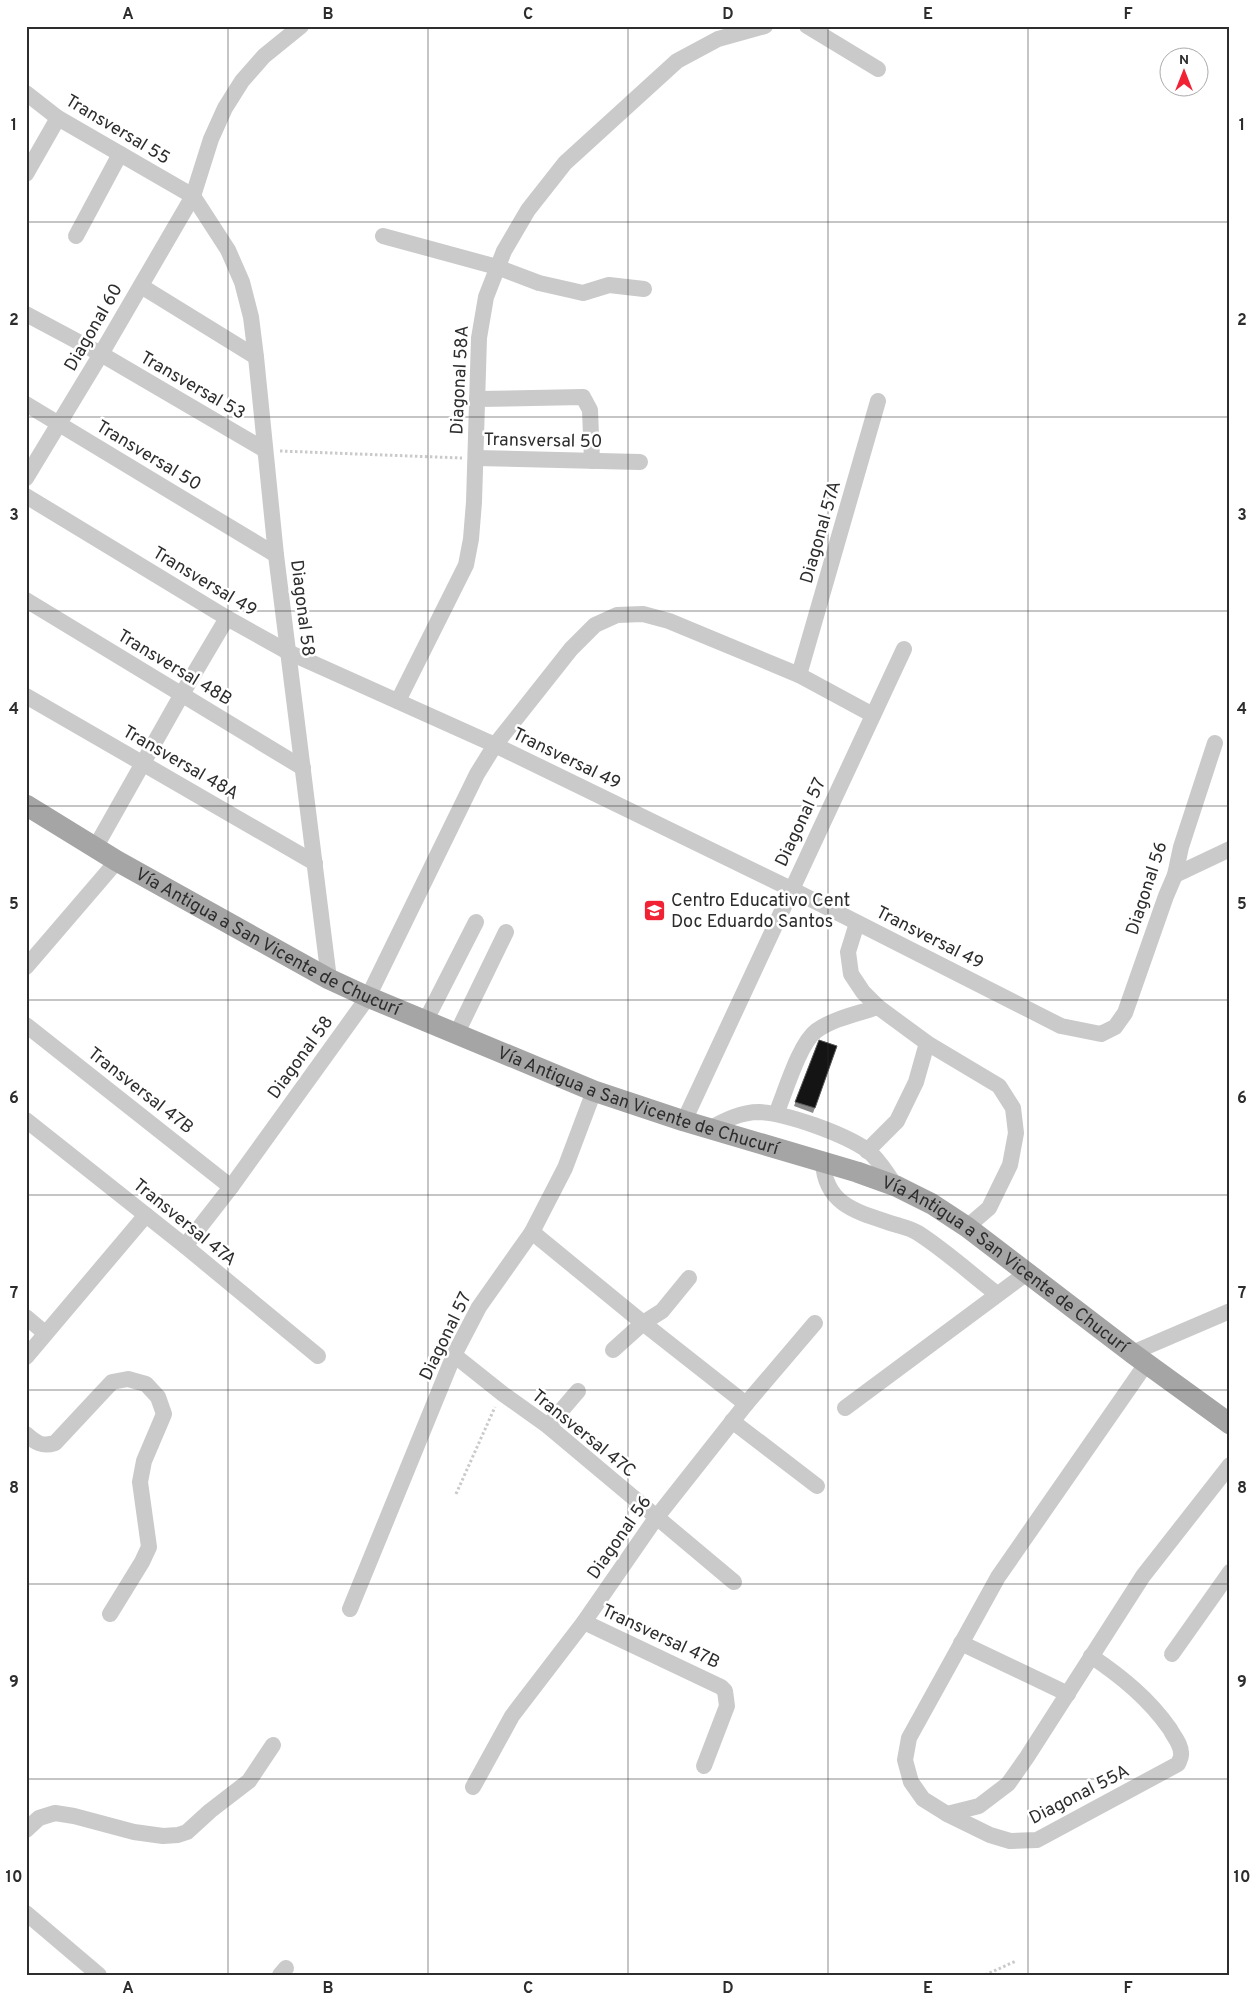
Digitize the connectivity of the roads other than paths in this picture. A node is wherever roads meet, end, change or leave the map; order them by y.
1 (301, 26) edge
2 (764, 26) edge
3 (807, 26) edge
4 (282, 34) edge
5 (878, 69) dead end
6 (26, 93) edge
7 (58, 118) junction
8 (120, 154) junction
9 (26, 174) edge
10 (193, 196) junction
11 (76, 236) dead end
12 (383, 236) dead end
13 (497, 267) junction
14 (140, 286) junction
15 (644, 289) dead end
16 (26, 314) edge
17 (101, 354) junction
18 (256, 357) junction
19 (477, 399) junction
20 (878, 400) dead end
21 (26, 404) edge
22 (58, 424) junction
23 (265, 450) junction
24 (476, 458) junction
25 (592, 461) junction
26 (640, 462) dead end
27 (26, 478) edge
28 (26, 496) edge
29 (276, 555) junction
30 (26, 600) edge
31 (227, 618) junction
32 (904, 649) dead end
33 (288, 652) junction
34 (799, 675) junction
35 (182, 694) junction
36 (26, 696) edge
37 (398, 701) junction
38 (873, 715) junction
39 (1215, 743) dead end
40 (495, 745) junction
41 (143, 764) junction
42 (303, 768) junction
43 (26, 805) edge
44 (95, 848) junction
45 (1230, 849) edge
46 (117, 861) junction
47 (315, 863) junction
48 (1175, 875) junction
49 (791, 890) junction
50 (476, 922) dead end
51 (857, 923) junction
52 (506, 932) dead end
53 (26, 967) edge
54 (329, 979) junction
55 (368, 997) junction
56 (878, 1007) junction
57 (425, 1022) junction
58 (26, 1025) edge
59 (1100, 1034) joint
60 (456, 1035) junction
61 (928, 1043) junction
62 (594, 1091) junction
63 (776, 1114) junction
64 (26, 1120) edge
65 (684, 1121) junction
66 (709, 1129) junction
67 (867, 1151) junction
68 (822, 1162) junction
69 (896, 1186) junction
70 (231, 1187) junction
71 (146, 1215) junction
72 (967, 1227) junction
73 (532, 1232) junction
74 (185, 1246) junction
75 (1028, 1272) junction
76 (690, 1278) dead end
77 (997, 1294) junction
78 (1230, 1312) edge
79 (26, 1317) edge
80 (643, 1323) junction
81 (815, 1323) dead end
82 (45, 1333) junction
83 (613, 1350) dead end
84 (454, 1355) junction
85 (318, 1356) dead end
86 (26, 1358) edge
87 (1139, 1359) junction
88 (578, 1391) dead end
89 (746, 1404) junction
90 (845, 1408) dead end
91 (732, 1421) junction
92 (1230, 1424) edge
93 (548, 1426) junction
94 (32, 1439) edge
95 (1230, 1465) edge
96 (816, 1486) dead end
97 (656, 1518) junction
98 (1230, 1572) edge
99 (734, 1582) dead end
100 (350, 1609) dead end
101 (110, 1614) dead end
102 (584, 1622) junction
103 (961, 1642) junction
104 (1172, 1654) dead end
105 (1091, 1656) junction
106 (1068, 1694) junction
107 (273, 1745) dead end
108 (704, 1766) dead end
109 (472, 1787) dead end
110 (947, 1814) junction
111 (26, 1830) edge
112 (26, 1913) edge
113 (99, 1975) edge

1 - 4 street, Diagonal 60
2 - 13 street, Diagonal 58A
3 - 5 street
4 - 10 street, Diagonal 60
6 - 7 street, Transversal 55
7 - 8 street, Transversal 55
7 - 9 street
8 - 10 street, Transversal 55
8 - 11 street
10 - 14 street, Diagonal 60
10 - 18 street, Diagonal 58
12 - 13 street
13 - 15 street
13 - 19 street, Diagonal 58A
14 - 17 street, Diagonal 60
14 - 18 street
16 - 17 street
17 - 22 street, Diagonal 60
17 - 23 street, Transversal 53
18 - 23 street, Diagonal 58
19 - 24 street, Diagonal 58A
19 - 25 street
20 - 34 street, Diagonal 57A
21 - 22 street, Transversal 50
22 - 27 street, Diagonal 60
22 - 29 street, Transversal 50
23 - 29 street, Diagonal 58
24 - 25 street, Transversal 50
24 - 37 street, Diagonal 58A
25 - 26 street, Transversal 50
28 - 31 street, Transversal 49
29 - 33 street, Diagonal 58
30 - 35 street, Transversal 48B
31 - 33 street, Transversal 49
31 - 35 street
32 - 38 street, Diagonal 57
33 - 37 street, Transversal 49
33 - 42 street, Diagonal 58
34 - 38 street
34 - 40 street, Diagonal 58
35 - 41 street
35 - 42 street, Transversal 48B
36 - 41 street, Transversal 48A
37 - 40 street, Transversal 49
38 - 49 street, Diagonal 57
39 - 48 street, Diagonal 56
40 - 49 street, Transversal 49
40 - 55 street, Diagonal 58
41 - 44 street
41 - 47 street, Transversal 48A
42 - 47 street, Diagonal 58
43 - 44 main road, Vía Antigua a San Vicente de Chucurí
44 - 46 main road, Vía Antigua a San Vicente de Chucurí
45 - 48 street
46 - 53 street
46 - 54 main road, Vía Antigua a San Vicente de Chucurí
47 - 54 street, Diagonal 58
48 - 59 street, Diagonal 56
49 - 51 street, Transversal 49
49 - 65 street, Diagonal 57
50 - 57 street
51 - 56 street
51 - 59 street, Transversal 49
52 - 60 street
54 - 55 main road, Vía Antigua a San Vicente de Chucurí
55 - 57 main road, Vía Antigua a San Vicente de Chucurí
55 - 70 street, Diagonal 58
56 - 61 street
56 - 63 street
57 - 60 main road, Vía Antigua a San Vicente de Chucurí
58 - 70 street, Transversal 47B
60 - 62 main road, Vía Antigua a San Vicente de Chucurí
61 - 67 street
61 - 72 street
62 - 65 main road, Vía Antigua a San Vicente de Chucurí
62 - 73 street, Diagonal 57
63 - 66 street
63 - 67 street
64 - 71 street, Transversal 47A
65 - 66 main road, Vía Antigua a San Vicente de Chucurí
66 - 68 main road, Vía Antigua a San Vicente de Chucurí
67 - 69 street
68 - 69 main road, Vía Antigua a San Vicente de Chucurí
68 - 77 street
69 - 72 main road, Vía Antigua a San Vicente de Chucurí
70 - 74 street, Diagonal 58
71 - 74 street, Transversal 47A
71 - 82 street
72 - 75 main road, Vía Antigua a San Vicente de Chucurí
73 - 80 street
73 - 84 street, Diagonal 57
74 - 85 street, Transversal 47A
75 - 77 street
75 - 87 main road, Vía Antigua a San Vicente de Chucurí
76 - 80 street
77 - 90 street
78 - 87 street
79 - 82 street
80 - 83 street
80 - 89 street
81 - 89 street, Diagonal 56
82 - 86 street
84 - 93 street, Transversal 47C
84 - 100 street, Diagonal 57
87 - 92 main road, Vía Antigua a San Vicente de Chucurí
87 - 103 street
88 - 93 street
89 - 91 street, Diagonal 56
91 - 96 street
91 - 97 street, Diagonal 56
93 - 97 street, Transversal 47C
94 - 101 street
95 - 105 street
97 - 99 street, Transversal 47C
97 - 102 street, Diagonal 56
98 - 104 street
102 - 108 street, Transversal 47B
102 - 109 street, Diagonal 56
103 - 106 street
103 - 110 street
105 - 106 street
105 - 110 street, Diagonal 55A
106 - 110 street
107 - 111 street
112 - 113 street

